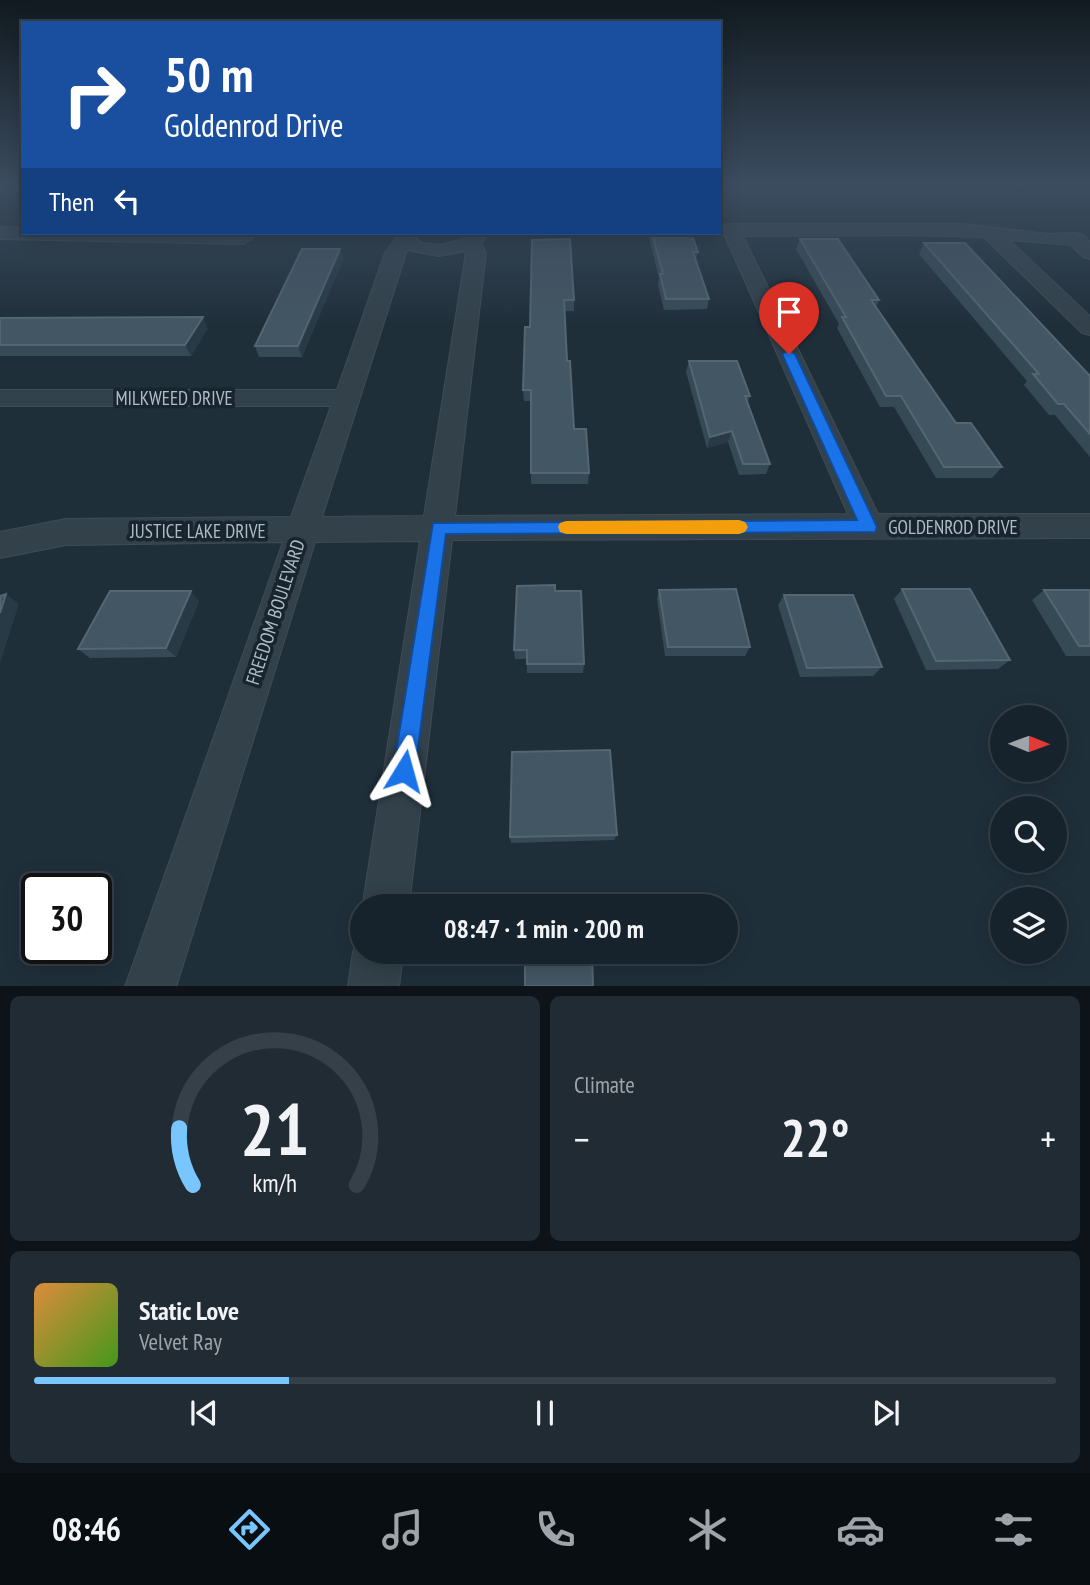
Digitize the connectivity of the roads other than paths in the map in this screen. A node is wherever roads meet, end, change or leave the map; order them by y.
1 (726, 232) edge
2 (989, 232) joint
3 (0, 233) edge
4 (21, 233) edge
5 (98, 235) edge
6 (403, 236) edge
7 (476, 237) edge
8 (244, 238) dead end
9 (1083, 246) edge
10 (1090, 328) edge
11 (0, 398) edge
12 (347, 398) junction
13 (1090, 526) edge
14 (869, 527) junction
15 (439, 528) junction
16 (303, 530) junction
17 (0, 545) edge
18 (387, 894) edge
19 (376, 964) edge
20 (150, 986) edge
21 (373, 986) edge

1 - 14 street
2 - 9 street
2 - 10 street
3 - 4 street
5 - 8 street
6 - 7 street
6 - 12 street, FREEDOM BOULEVARD
7 - 15 street
11 - 12 street, MILKWEED DRIVE
12 - 16 street, FREEDOM BOULEVARD
13 - 14 street, GOLDENROD DRIVE
14 - 15 street, GOLDENROD DRIVE
15 - 16 street, JUSTICE LAKE DRIVE
15 - 18 street
16 - 17 street, JUSTICE LAKE DRIVE
16 - 20 street, FREEDOM BOULEVARD
19 - 21 street

